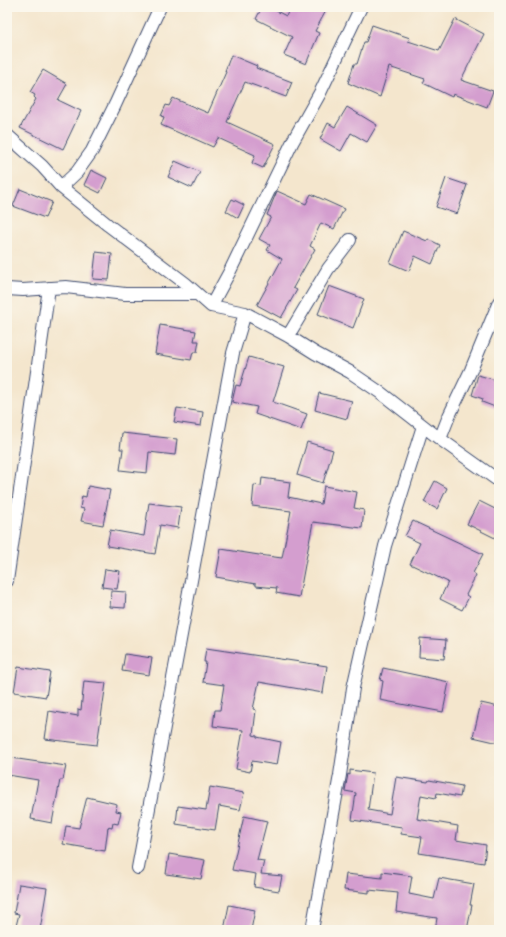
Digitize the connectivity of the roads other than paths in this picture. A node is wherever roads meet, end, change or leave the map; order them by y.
1 (160, 7) edge
2 (361, 7) edge
3 (7, 135) edge
4 (61, 187) junction
5 (350, 240) dead end
6 (49, 288) junction
7 (7, 289) edge
8 (195, 294) junction
9 (499, 302) edge
10 (211, 306) junction
11 (245, 313) junction
12 (288, 336) junction
13 (423, 426) junction
14 (440, 439) junction
15 (499, 481) edge
16 (7, 581) edge
17 (138, 868) dead end
18 (312, 930) edge

1 - 4 street
2 - 10 street
3 - 4 street
4 - 8 street
5 - 12 street
6 - 7 street
6 - 8 street
6 - 16 street
8 - 10 street
9 - 14 street
10 - 11 street
11 - 12 street
11 - 17 street
12 - 13 street
13 - 14 street
13 - 18 street
14 - 15 street

